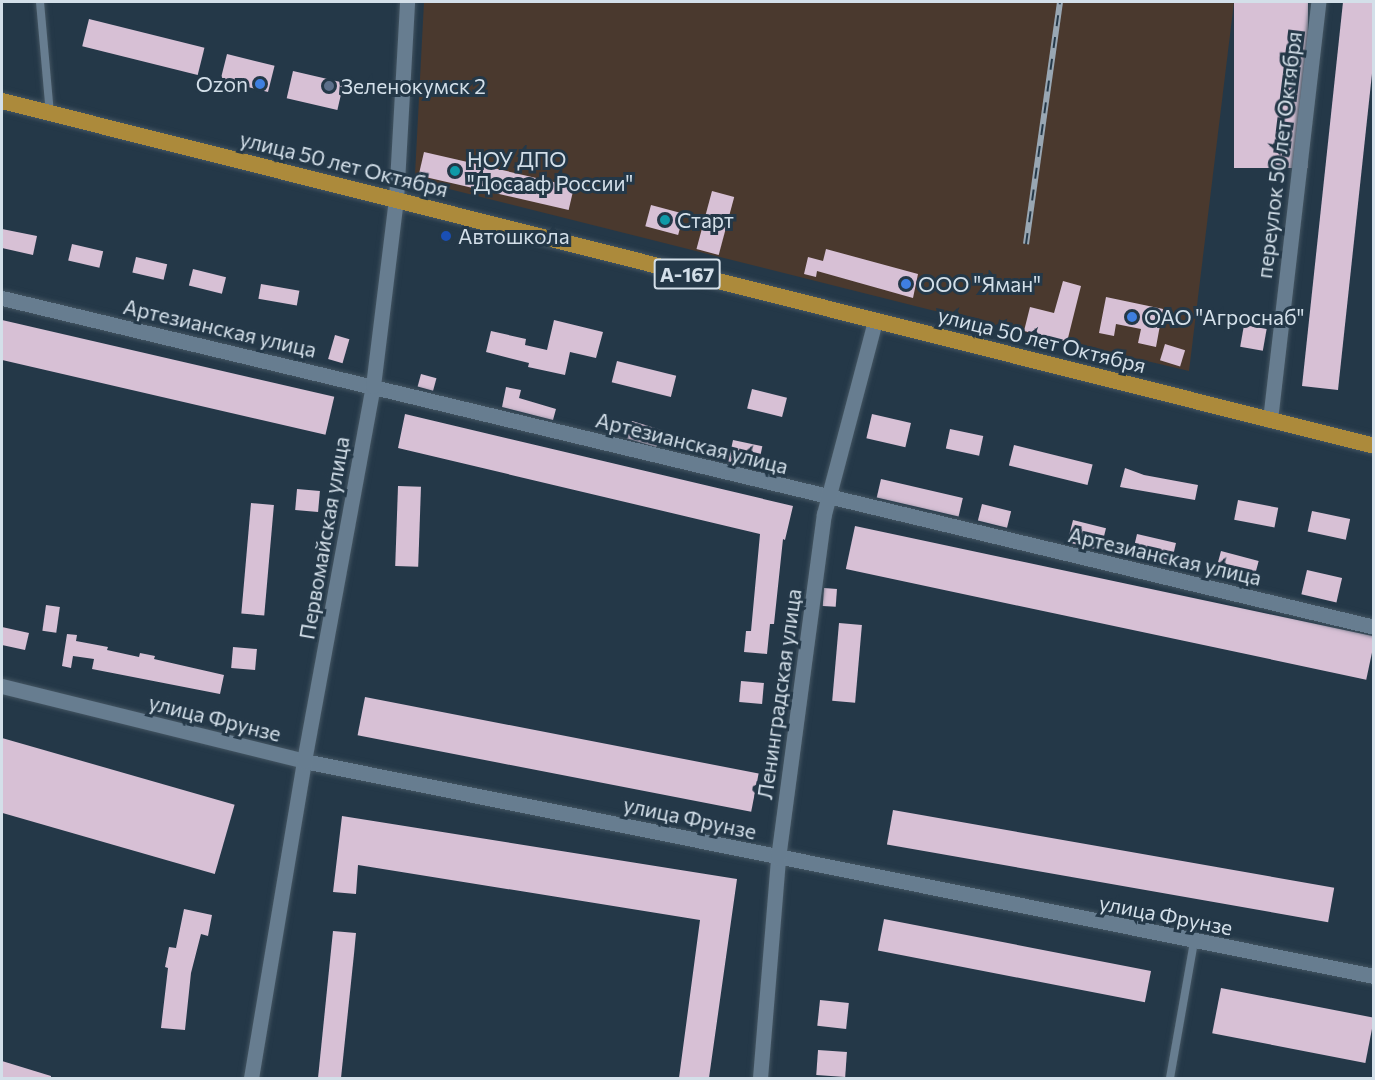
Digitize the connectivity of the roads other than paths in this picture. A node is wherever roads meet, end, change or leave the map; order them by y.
1 (40, 2) edge
2 (406, 2) edge
3 (1318, 2) edge
4 (2, 101) edge
5 (50, 114) junction
6 (396, 200) junction
7 (2, 298) edge
8 (875, 321) junction
9 (373, 386) junction
10 (1270, 420) junction
11 (1374, 446) edge
12 (827, 498) junction
13 (1374, 627) edge
14 (2, 686) edge
15 (304, 761) junction
16 (778, 858) junction
17 (1194, 942) junction
18 (1374, 976) edge
19 (251, 1078) edge
20 (760, 1078) edge
21 (1170, 1078) edge

1 - 5 lane
2 - 6 street, Первомайская улица
3 - 10 street, переулок 50 лет Октября
4 - 5 highway, улица 50 лет Октября / А-167
5 - 6 highway, улица 50 лет Октября / А-167
6 - 8 highway, улица 50 лет Октября / А-167
6 - 9 street, Первомайская улица
7 - 9 street, Артезианская улица
8 - 10 highway, улица 50 лет Октября / А-167
8 - 12 street, Ленинградская улица
9 - 12 street, Артезианская улица
9 - 15 street, Первомайская улица
10 - 11 highway, улица 50 лет Октября / А-167
12 - 13 street, Артезианская улица
12 - 16 street, Ленинградская улица
14 - 15 street, улица Фрунзе
15 - 16 street, улица Фрунзе
15 - 19 street, Первомайская улица
16 - 17 street, улица Фрунзе
16 - 20 street, Ленинградская улица
17 - 18 street, улица Фрунзе
17 - 21 lane

